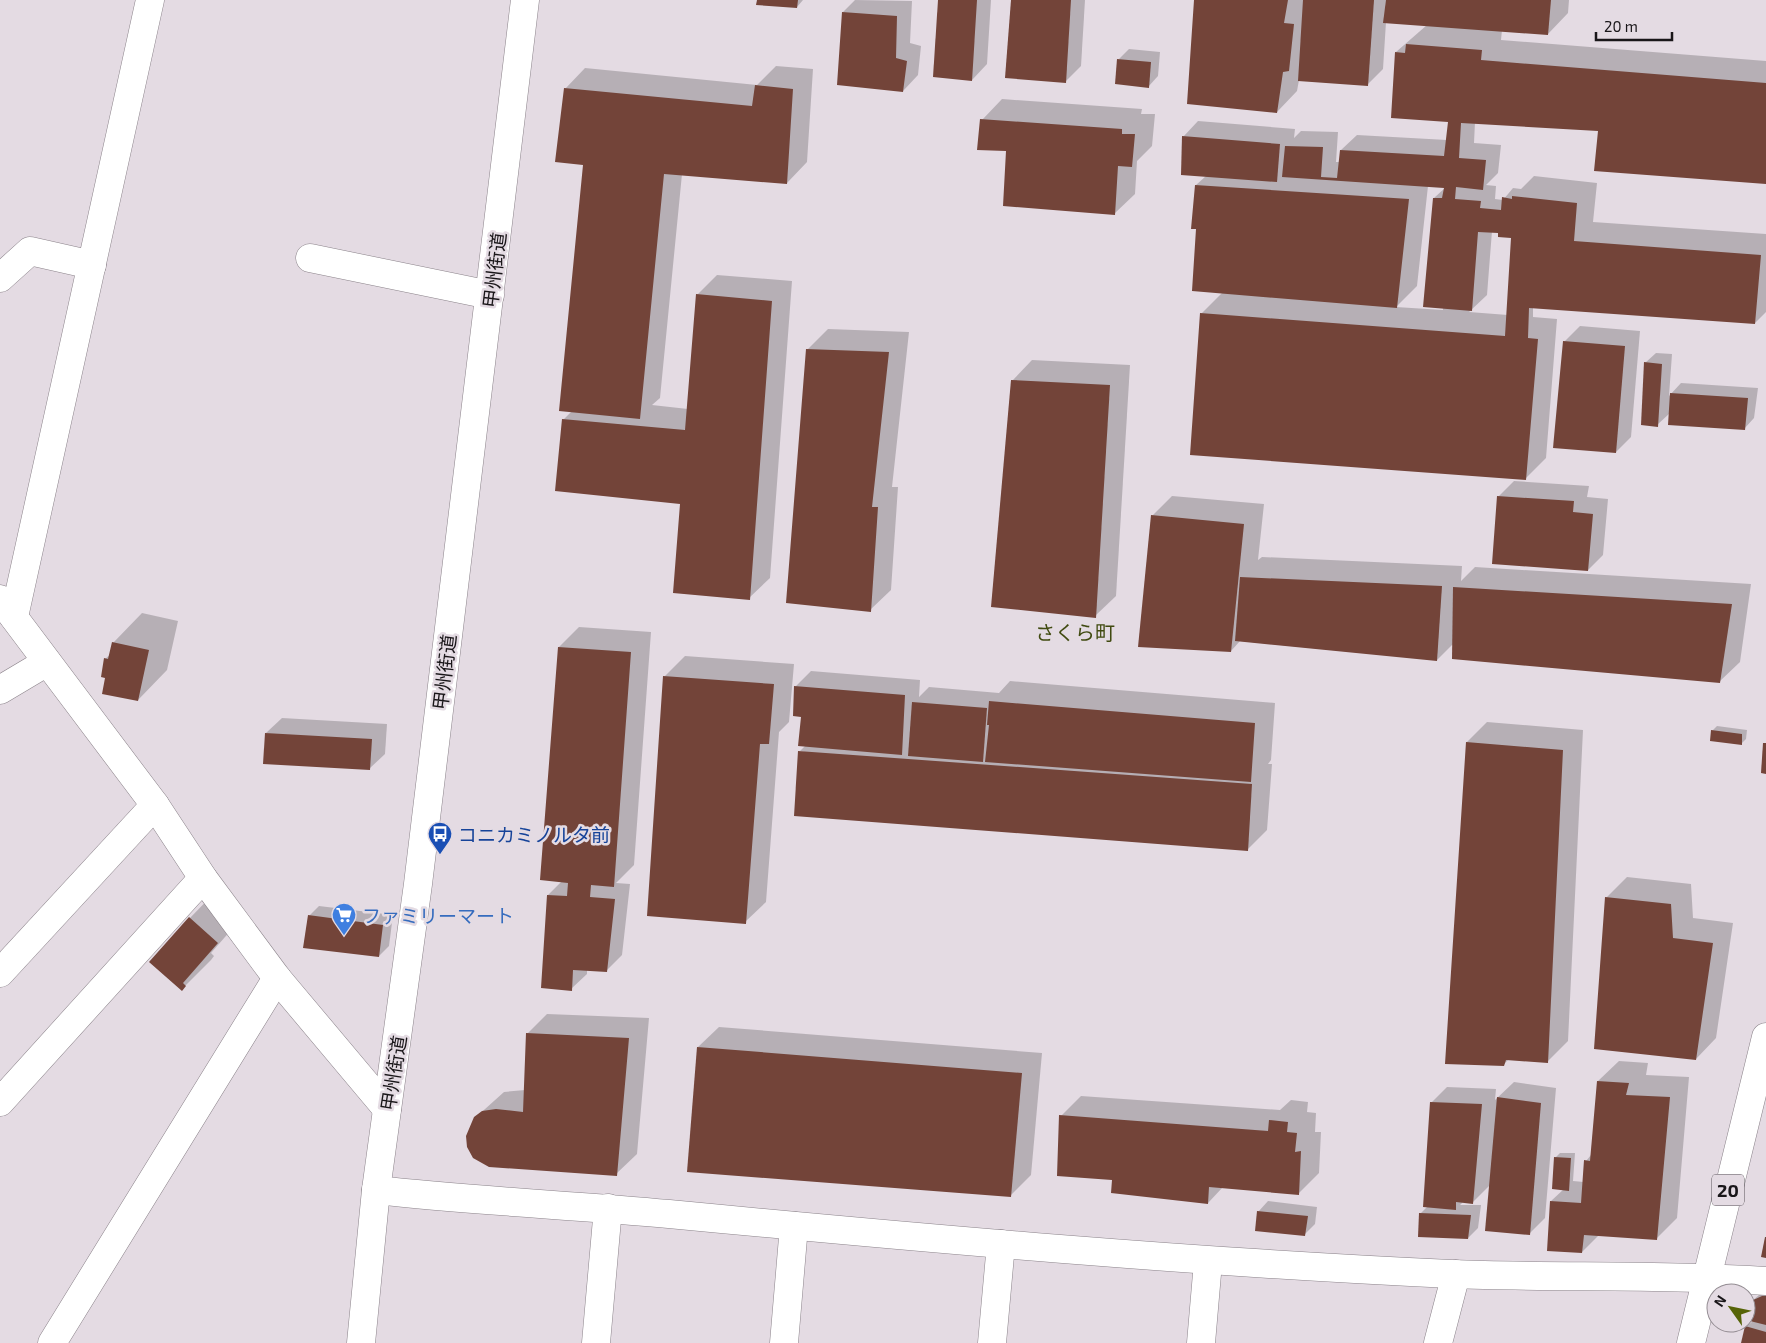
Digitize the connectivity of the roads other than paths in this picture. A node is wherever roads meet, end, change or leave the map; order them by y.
1 (150, 0) edge
2 (525, 0) edge
3 (310, 258) dead end
4 (92, 265) junction
5 (0, 278) edge
6 (490, 294) junction
7 (7, 608) edge
8 (47, 662) junction
9 (0, 690) edge
10 (155, 805) junction
11 (203, 878) junction
12 (0, 973) edge
13 (277, 978) junction
14 (1766, 1037) edge
15 (0, 1102) edge
16 (387, 1109) junction
17 (376, 1190) junction
18 (608, 1208) junction
19 (794, 1226) junction
20 (1001, 1244) junction
21 (1208, 1262) junction
22 (1456, 1274) junction
23 (1707, 1277) junction
24 (1766, 1281) edge
25 (52, 1343) edge
26 (361, 1343) edge
27 (596, 1343) edge
28 (784, 1343) edge
29 (992, 1343) edge
30 (1201, 1343) edge
31 (1438, 1343) edge
32 (1691, 1343) edge

1 - 4 main road
2 - 6 main road, 甲州街道
3 - 6 main road
4 - 5 main road
4 - 7 main road
6 - 16 main road, 甲州街道
7 - 8 main road
8 - 9 main road
8 - 10 main road
10 - 11 main road
10 - 12 main road
11 - 13 main road
11 - 15 main road
13 - 16 main road
13 - 25 main road
14 - 23 main road, 20
16 - 17 main road, 甲州街道
17 - 18 main road
17 - 26 main road, 甲州街道
18 - 19 main road
18 - 27 main road
19 - 20 main road
19 - 28 main road
20 - 21 main road
20 - 29 main road
21 - 22 main road
21 - 30 main road
22 - 23 main road
22 - 31 main road
23 - 24 main road
23 - 32 main road, 20

